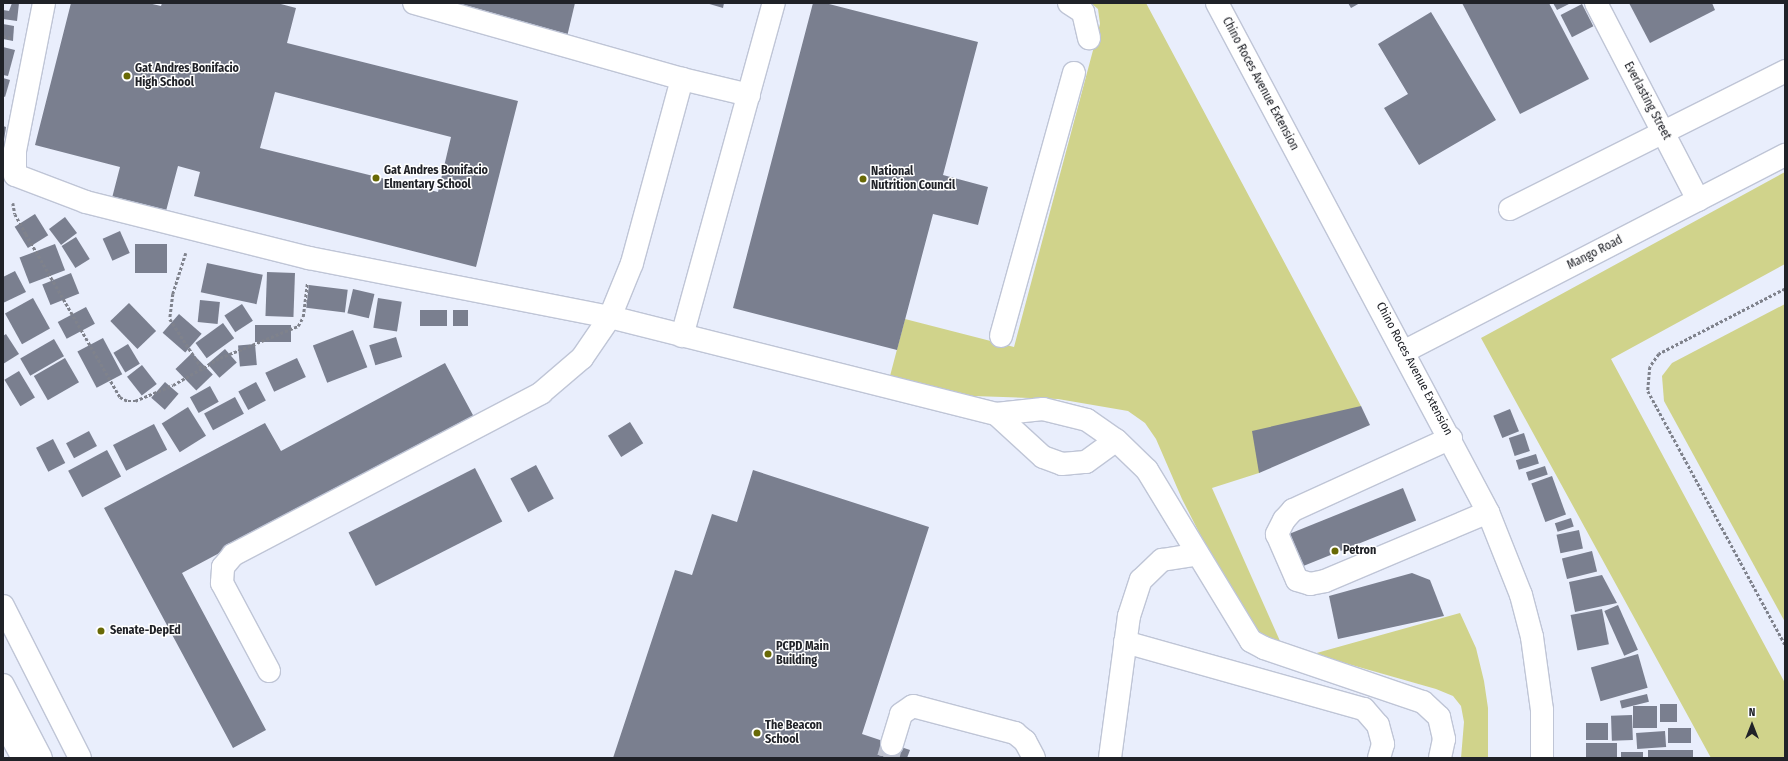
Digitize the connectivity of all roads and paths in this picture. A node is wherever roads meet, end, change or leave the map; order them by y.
1 (44, 3) edge
2 (414, 3) edge
3 (774, 3) edge
4 (1069, 3) edge
5 (1217, 3) edge
6 (1596, 3) edge
7 (1089, 38) dead end
8 (1785, 71) edge
9 (1074, 73) dead end
10 (682, 79) junction
11 (749, 95) junction
12 (1664, 132) junction
13 (1785, 155) edge
14 (15, 175) junction
15 (1698, 200) junction
16 (1510, 209) dead end
17 (194, 228) junction
18 (310, 258) junction
19 (1785, 289) edge
20 (610, 317) junction
21 (682, 336) junction
22 (1001, 336) dead end
23 (1405, 351) junction
24 (203, 370) junction
25 (996, 414) junction
26 (1451, 438) junction
27 (1116, 440) junction
28 (1488, 512) junction
29 (1198, 554) junction
30 (3, 606) edge
31 (1125, 642) junction
32 (1785, 644) edge
33 (269, 671) dead end
34 (3, 685) edge
35 (3, 721) edge
36 (892, 744) tunnel mouth
37 (22, 758) edge
38 (41, 758) edge
39 (80, 758) edge
40 (1034, 758) edge
41 (1110, 758) edge
42 (1379, 758) edge
43 (1440, 758) edge
44 (1542, 758) edge

1 - 14 main road
2 - 10 main road
3 - 11 main road
4 - 7 main road
5 - 23 main road, Chino Roces Avenue Extension
6 - 12 main road, Everlasting Street
8 - 12 main road
9 - 22 main road
10 - 11 main road
10 - 20 main road
11 - 21 main road
12 - 15 main road, Everlasting Street
12 - 16 main road
13 - 15 main road, Mango Road
14 - 17 main road
14 - 24 path
15 - 23 main road, Mango Road
17 - 18 main road
17 - 24 path
18 - 20 main road
18 - 24 path
19 - 32 path
20 - 21 main road
20 - 33 main road
21 - 25 main road
23 - 26 main road, Chino Roces Avenue Extension
25 - 27 main road
25 - 27 main road
26 - 28 main road, Chino Roces Avenue Extension
26 - 28 main road
27 - 29 main road
28 - 44 main road, Chino Roces Avenue Extension
29 - 31 main road
29 - 43 main road
30 - 39 main road
31 - 41 main road
31 - 42 main road
34 - 38 main road
35 - 37 main road
36 - 40 main road

